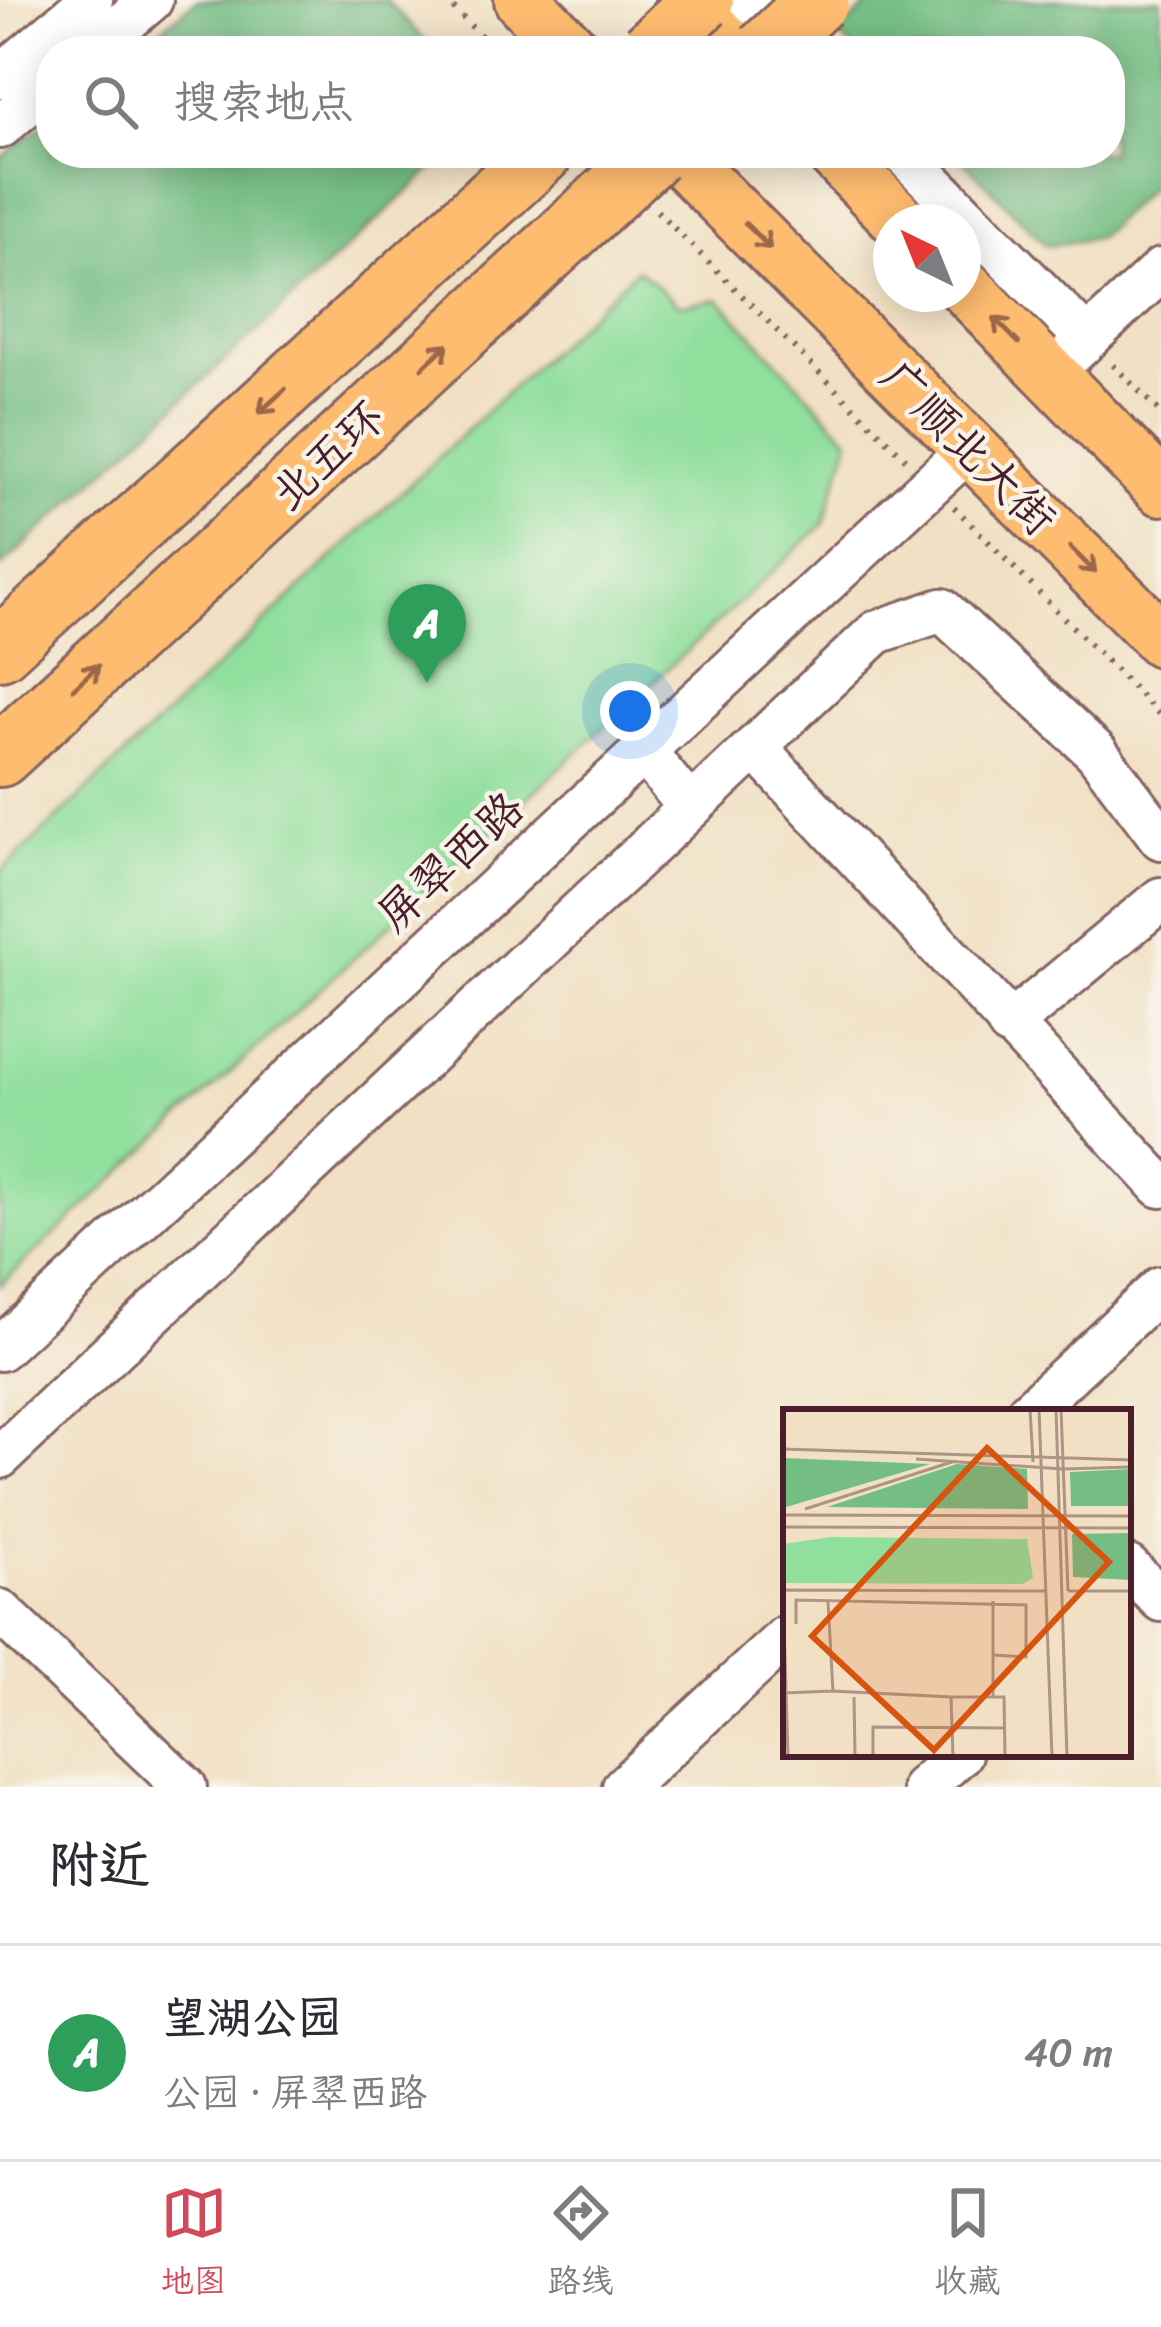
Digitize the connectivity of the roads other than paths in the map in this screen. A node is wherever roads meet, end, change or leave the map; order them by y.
1 (91, 0) edge
2 (151, 0) edge
3 (522, 0) edge
4 (684, 0) edge
5 (703, 0) edge
6 (748, 0) edge
7 (818, 0) edge
8 (48, 36) edge
9 (109, 36) edge
10 (558, 36) edge
11 (666, 36) edge
12 (719, 36) edge
13 (780, 36) edge
14 (785, 36) edge
15 (36, 47) edge
16 (0, 77) edge
17 (36, 97) edge
18 (0, 127) edge
19 (525, 168) edge
20 (688, 168) edge
21 (849, 168) edge
22 (915, 168) edge
23 (651, 177) edge
24 (884, 204) edge
25 (1161, 270) edge
26 (981, 298) edge
27 (1068, 357) junction
28 (950, 466) junction
29 (1161, 488) edge
30 (1161, 639) edge
31 (0, 649) edge
32 (755, 747) junction
33 (644, 751) junction
34 (0, 756) edge
35 (691, 808) junction
36 (1161, 838) edge
37 (1161, 899) edge
38 (1009, 1024) junction
39 (1161, 1186) edge
40 (1161, 1288) edge
41 (0, 1349) edge
42 (1031, 1409) edge
43 (0, 1456) edge
44 (0, 1611) edge
45 (783, 1640) edge
46 (957, 1757) edge
47 (185, 1787) edge
48 (624, 1787) edge
49 (924, 1787) edge

1 - 8 street
2 - 9 street
3 - 10 main road
4 - 12 main road
5 - 11 highway, bridge
6 - 14 street
7 - 13 highway, bridge
15 - 16 street
17 - 18 street
19 -> 31 highway, 北五环
20 -> 28 main road, 广顺北大街
21 - 24 main road
22 - 27 street
34 -> 23 highway, 北五环, bridge
25 - 27 street
27 -> 26 main road
27 - 29 main road
28 -> 30 main road, 广顺北大街
28 - 33 street, 屏翠西路
32 - 35 street
32 - 36 street
32 - 38 street
33 - 35 street
33 - 41 street, 屏翠西路
35 - 43 street
37 - 38 street
38 - 39 street
40 - 42 street
44 - 47 street
45 - 48 street
46 - 49 street

